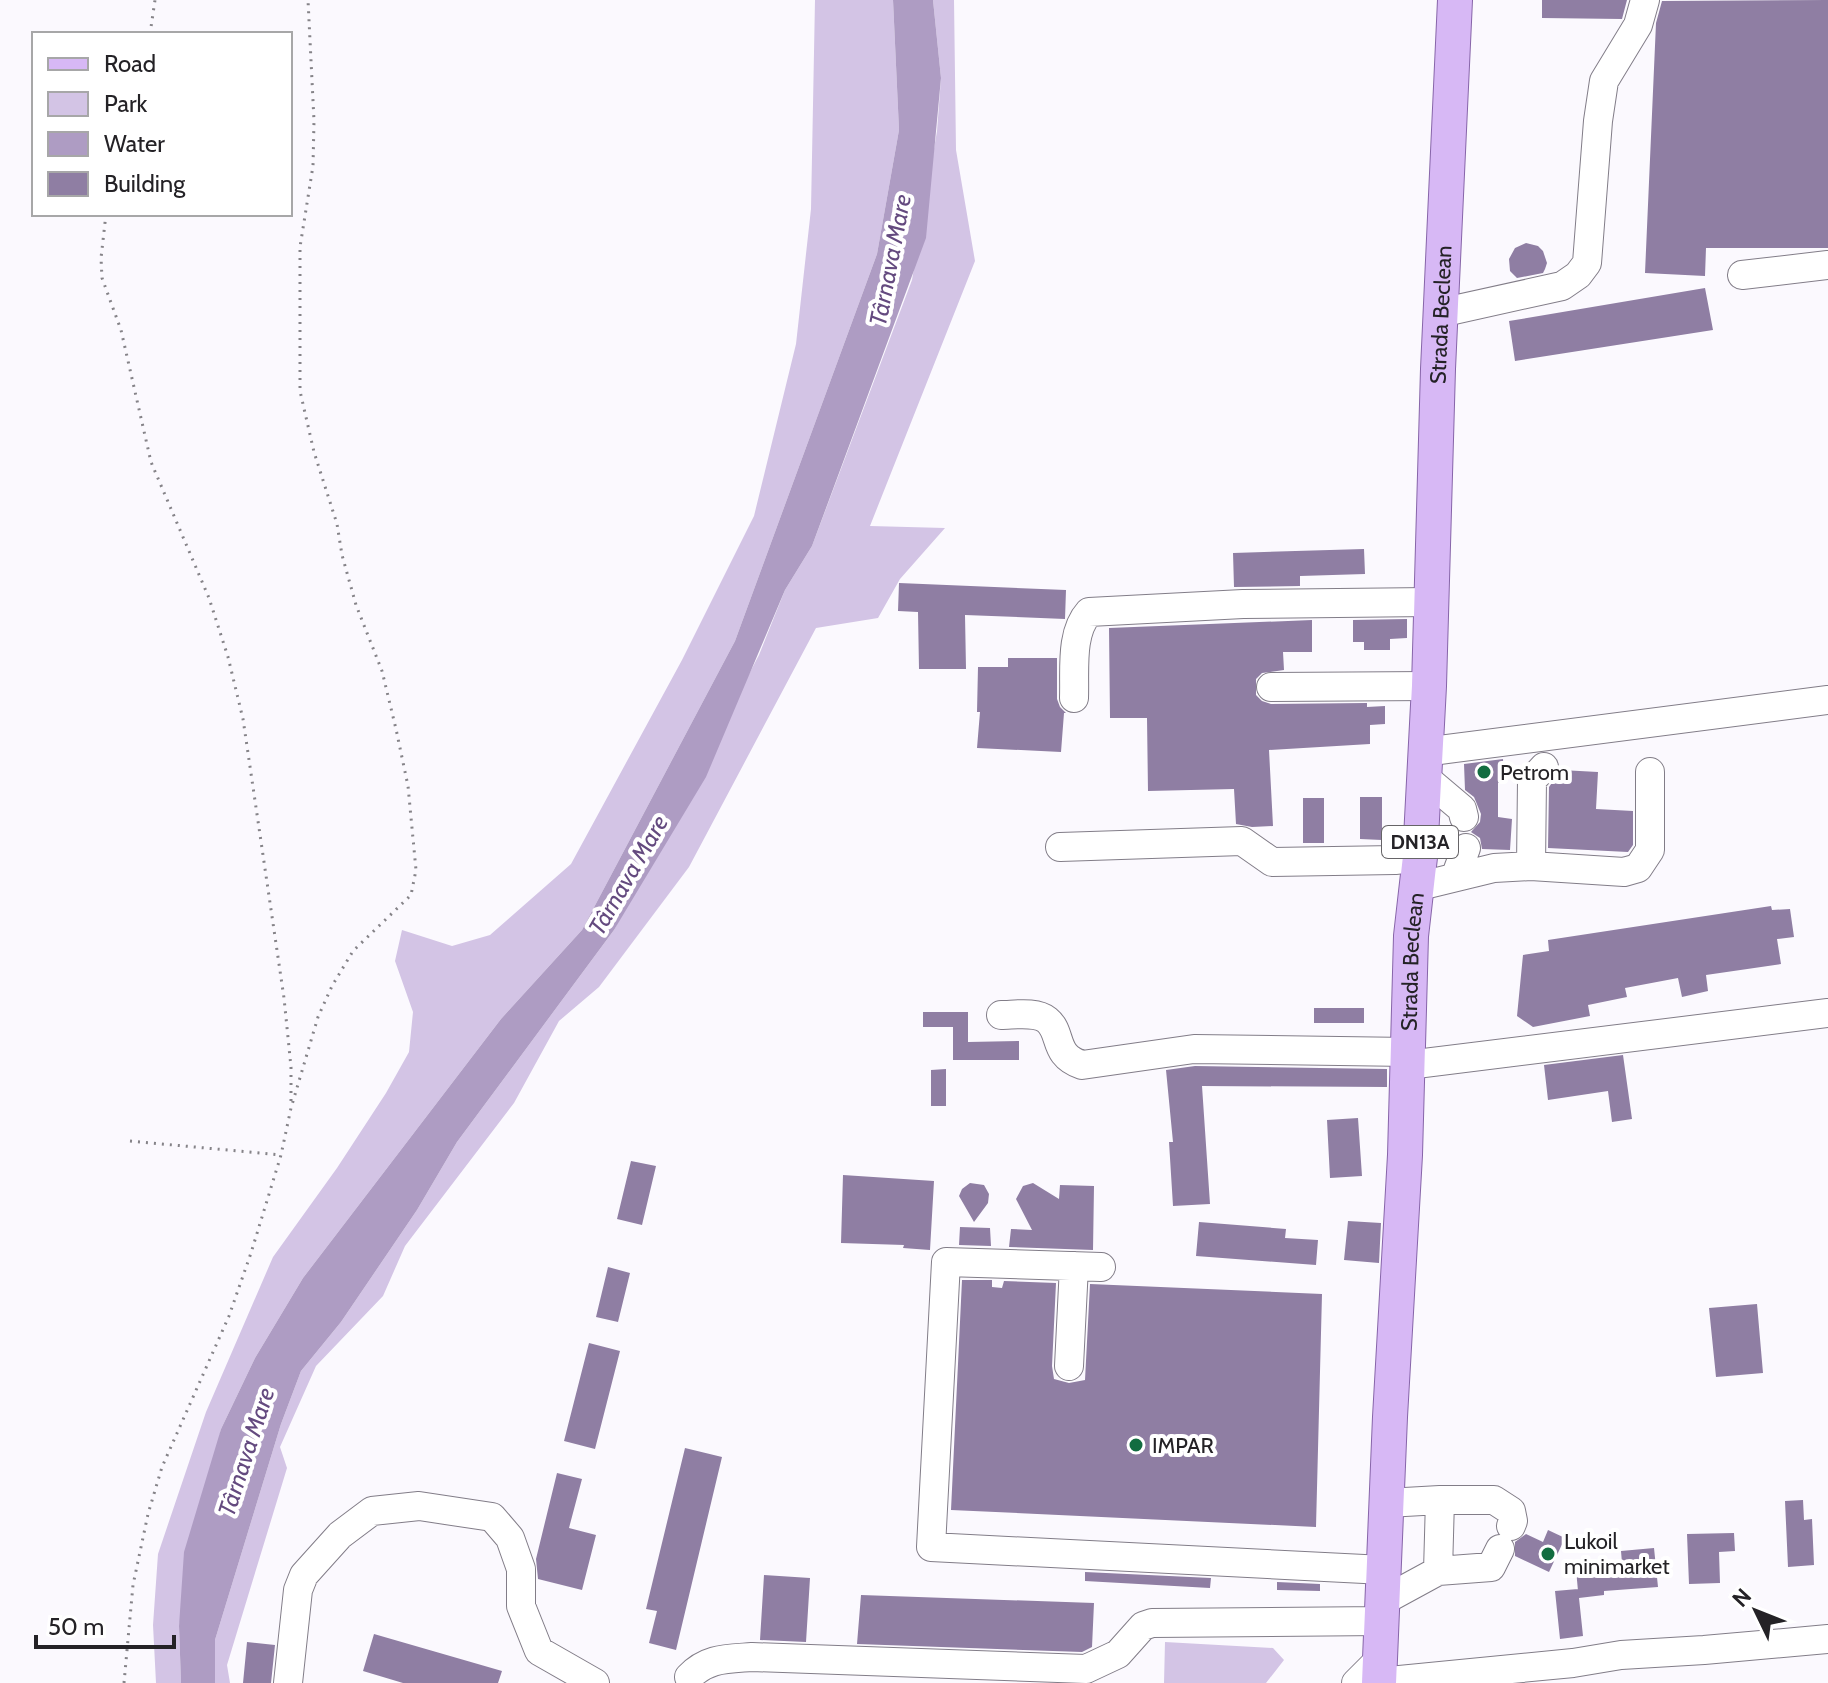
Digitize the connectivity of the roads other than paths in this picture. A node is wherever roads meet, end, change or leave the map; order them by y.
1 (1455, 0) edge
2 (1645, 0) edge
3 (1828, 265) edge
4 (1742, 275) dead end
5 (1440, 313) junction
6 (1429, 602) junction
7 (1429, 686) junction
8 (1271, 687) dead end
9 (1074, 698) dead end
10 (1828, 700) edge
11 (1424, 764) junction
12 (1544, 767) dead end
13 (1650, 772) dead end
14 (1464, 817) dead end
15 (1060, 847) dead end
16 (1466, 848) dead end
17 (1531, 866) junction
18 (1418, 872) junction
19 (1456, 875) junction
20 (1828, 1013) edge
21 (1001, 1015) dead end
22 (1409, 1058) junction
23 (1069, 1366) dead end
24 (1440, 1500) junction
25 (1387, 1503) junction
26 (1438, 1571) junction
27 (1382, 1598) junction
28 (1828, 1639) edge
29 (689, 1677) dead end
30 (1374, 1677) edge
31 (288, 1683) edge
32 (595, 1683) edge

1 - 5 main road, Strada Beclean / DN13A
2 - 5 street
3 - 4 street
5 - 6 main road, Strada Beclean / DN13A
6 - 7 main road, Strada Beclean / DN13A
6 - 9 street
7 - 8 street
7 - 11 main road, Strada Beclean / DN13A
10 - 11 street
11 - 14 street
11 - 18 main road, Strada Beclean / DN13A
12 - 17 street
13 - 17 street
15 - 18 street
16 - 19 street
17 - 19 street
18 - 19 street
18 - 22 main road, Strada Beclean / DN13A
20 - 22 street
21 - 22 street
22 - 25 main road, Strada Beclean / DN13A
23 - 27 street
24 - 25 street
24 - 26 street
24 - 26 street
25 - 27 main road, Strada Beclean / DN13A
26 - 27 street
27 - 29 street
27 - 30 main road, Strada Beclean / DN13A
28 - 30 street
31 - 32 street

